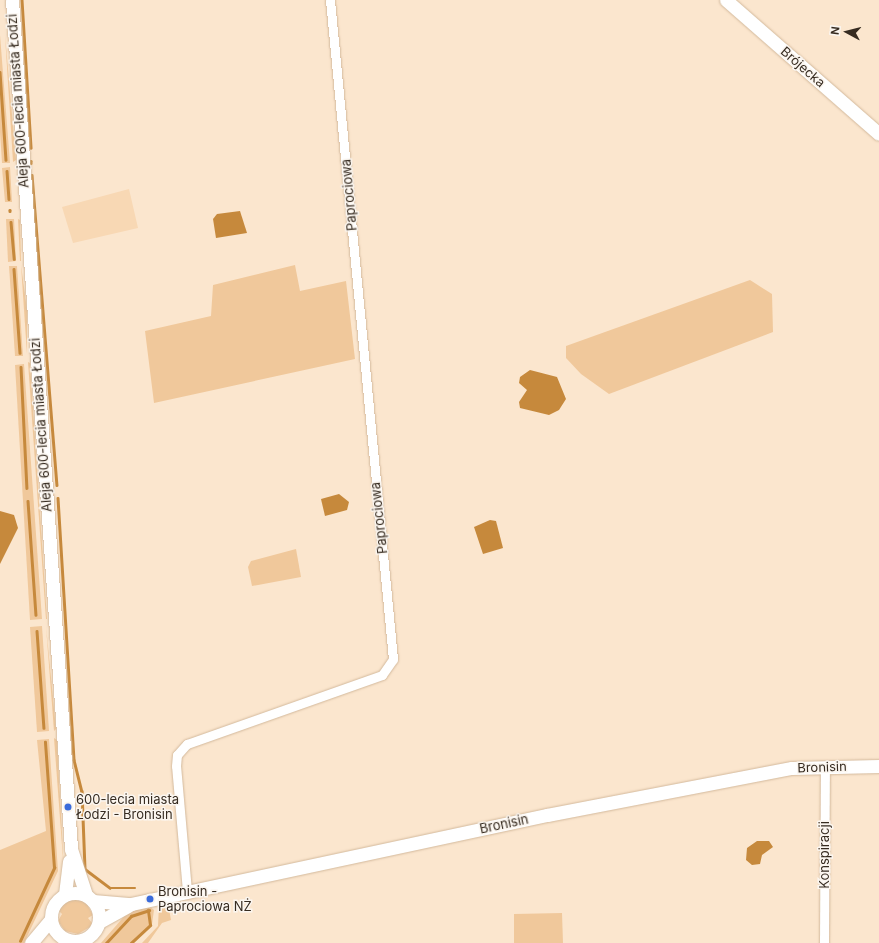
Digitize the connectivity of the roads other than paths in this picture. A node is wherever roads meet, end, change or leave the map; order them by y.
1 (12, 0) edge
2 (330, 0) edge
3 (726, 0) edge
4 (879, 134) edge
5 (825, 766) junction
6 (879, 766) edge
7 (71, 849) junction
8 (187, 891) junction
9 (65, 894) junction
10 (90, 898) junction
11 (131, 904) junction
12 (51, 919) junction
13 (99, 922) junction
14 (67, 940) edge
15 (87, 940) edge
16 (31, 943) edge
17 (40, 943) edge
18 (824, 943) edge

1 - 7 street, Aleja 600-lecia miasta Łodzi
2 - 8 street, Paprociowa
3 - 4 street, Brójecka
5 - 6 street, Bronisin
5 - 8 street, Bronisin
5 - 18 street, Konspiracji
7 - 9 street, Aleja 600-lecia miasta Łodzi
7 - 10 street, Aleja 600-lecia miasta Łodzi
8 - 11 street, Bronisin
9 - 10 street
9 - 12 street
10 - 11 street, Bronisin
10 - 13 street
11 - 13 street, Bronisin
12 - 14 street
12 - 16 street
13 - 15 street
14 - 15 street
14 - 17 street

